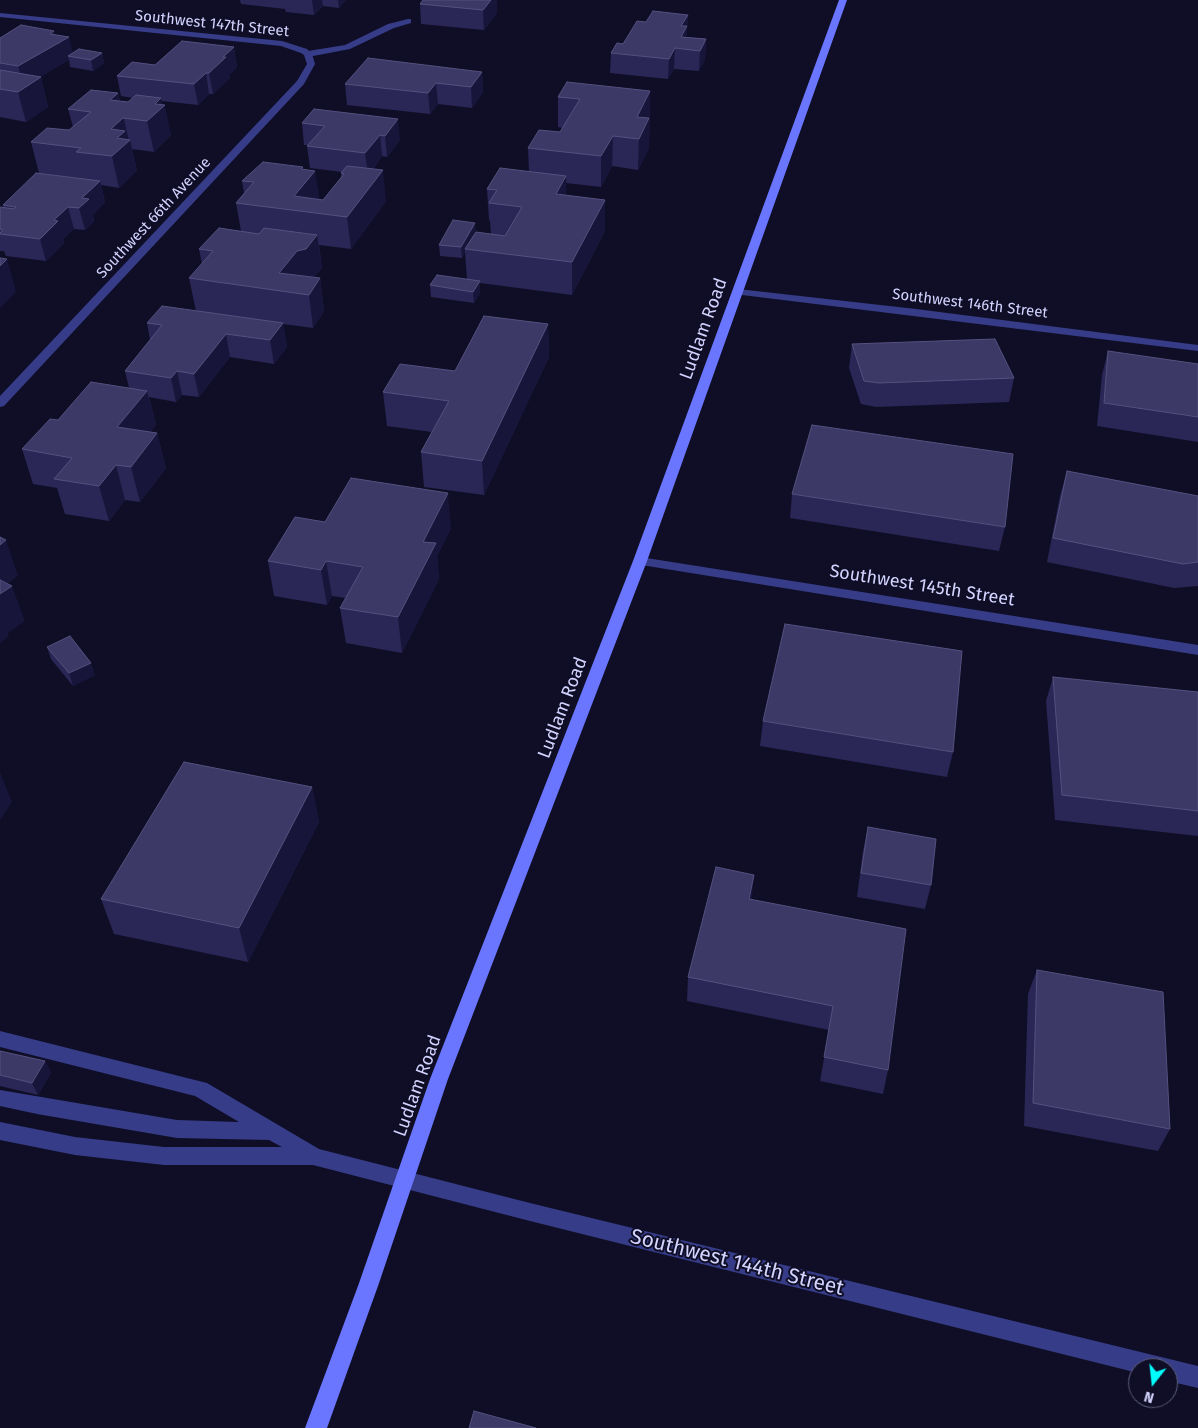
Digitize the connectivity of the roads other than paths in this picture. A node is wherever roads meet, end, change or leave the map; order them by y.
1 (843, 0) edge
2 (4, 16) edge
3 (0, 21) edge
4 (408, 21) dead end
5 (304, 52) junction
6 (738, 292) junction
7 (1198, 348) edge
8 (0, 403) edge
9 (640, 561) junction
10 (1198, 650) edge
11 (0, 1039) edge
12 (0, 1098) edge
13 (0, 1131) edge
14 (271, 1131) junction
15 (313, 1156) junction
16 (405, 1178) junction
17 (1128, 1360) edge
18 (1178, 1372) edge
19 (1198, 1377) edge
20 (316, 1428) edge

1 - 6 street, Ludlam Road
2 - 3 street
2 - 5 street, Southwest 147th Street
4 - 5 street
5 - 8 street, Southwest 66th Avenue
6 - 7 street, Southwest 146th Street
6 - 9 street, Ludlam Road
9 - 10 street, Southwest 145th Street
9 - 16 street, Ludlam Road
11 - 14 street, Southwest 144th Street
12 - 14 street, Southwest 144th Street
13 - 15 street, Southwest 144th Street
14 - 15 street, Southwest 144th Street
15 - 16 street, Southwest 144th Street
16 - 17 street, Southwest 144th Street
16 - 20 street, Ludlam Road
18 - 19 street

